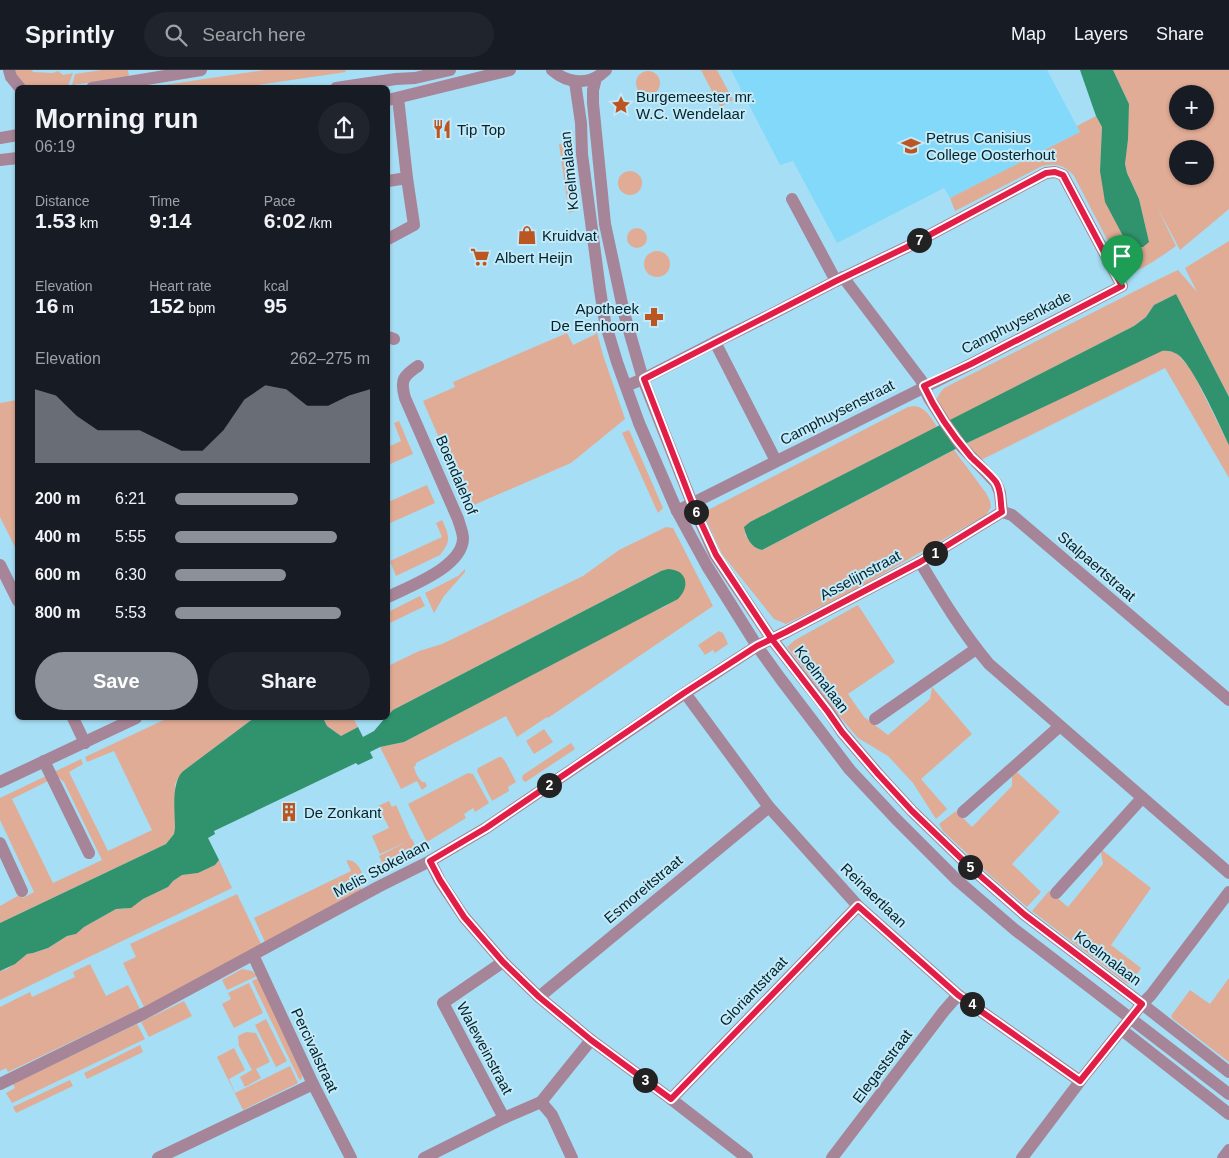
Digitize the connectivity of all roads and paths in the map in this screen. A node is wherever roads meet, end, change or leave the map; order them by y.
1 (9, 70) edge
2 (199, 70) edge
3 (450, 70) edge
4 (510, 70) edge
5 (552, 70) edge
6 (395, 74) edge
7 (601, 74) edge
8 (132, 76) edge
9 (575, 82) junction
10 (18, 85) edge
11 (102, 85) edge
12 (349, 85) edge
13 (393, 99) edge
14 (15, 136) edge
15 (0, 138) edge
16 (15, 158) edge
17 (0, 160) edge
18 (407, 178) junction
19 (390, 181) edge
20 (792, 199) dead end
21 (390, 238) edge
22 (839, 279) junction
23 (715, 342) junction
24 (418, 366) dead end
25 (644, 379) junction
26 (626, 386) junction
27 (924, 386) junction
28 (776, 461) junction
29 (692, 503) junction
30 (677, 511) junction
31 (998, 515) junction
32 (920, 562) junction
33 (0, 565) edge
34 (15, 595) edge
35 (390, 596) edge
36 (771, 638) junction
37 (757, 646) junction
38 (976, 648) junction
39 (684, 693) junction
40 (1229, 700) edge
41 (74, 720) edge
42 (132, 720) edge
43 (875, 720) dead end
44 (1060, 726) junction
45 (85, 743) junction
46 (44, 761) junction
47 (0, 782) edge
48 (1142, 798) junction
49 (769, 807) junction
50 (963, 812) dead end
51 (0, 843) edge
52 (89, 853) dead end
53 (430, 861) junction
54 (1229, 873) edge
55 (22, 890) dead end
56 (1229, 892) edge
57 (1056, 893) dead end
58 (858, 906) junction
59 (253, 956) junction
60 (503, 962) junction
61 (958, 995) junction
62 (539, 997) junction
63 (1142, 1004) junction
64 (1131, 1018) junction
65 (1122, 1030) junction
66 (591, 1040) junction
67 (1229, 1072) edge
68 (1080, 1081) junction
69 (0, 1084) edge
70 (313, 1084) junction
71 (1229, 1094) edge
72 (671, 1099) junction
73 (541, 1102) junction
74 (1229, 1114) edge
75 (504, 1118) junction
76 (1229, 1150) edge
77 (158, 1158) edge
78 (351, 1158) edge
79 (424, 1158) edge
80 (572, 1158) edge
81 (748, 1158) edge
82 (832, 1158) edge
83 (1022, 1158) edge
84 (1223, 1158) edge

1 - 10 street
2 - 8 street
3 - 6 street
4 - 13 street
5 - 9 street
6 - 12 street
6 - 13 street
7 - 9 street
7 - 25 street, Koelmalaan
8 - 11 street
9 - 26 street, Koelmalaan
13 - 18 street
14 - 15 street
16 - 17 street
18 - 19 street
18 - 21 street
20 - 22 street
22 - 23 street
22 - 27 street
22 - 27 street, Camphuysenkade
23 - 25 street
23 - 28 street, Camphuysenstraat
24 - 35 street, Boendalehof
25 - 26 street
25 - 29 street, Koelmalaan
26 - 30 street, Koelmalaan
27 - 28 street, Camphuysenstraat
27 - 31 street
28 - 29 street
29 - 30 street
29 - 36 street, Koelmalaan
30 - 37 street, Koelmalaan
31 - 32 street, Asselijnstraat
31 - 40 street, Stalpaertstraat
32 - 36 street, Asselijnstraat
32 - 38 street
33 - 34 street
36 - 37 street, Asselijnstraat
36 - 63 street, Koelmalaan
37 - 39 street, Melis Stokelaan
37 - 64 street, Koelmalaan
38 - 43 street
38 - 44 street
39 - 49 street, Reinaertlaan
39 - 53 street, Melis Stokelaan
41 - 45 street
42 - 45 street
44 - 48 street
44 - 50 street
45 - 46 street
46 - 47 street
46 - 52 street
48 - 54 street
48 - 57 street
49 - 58 street, Reinaertlaan
49 - 62 street, Esmoreitstraat
51 - 55 street
53 - 59 street, Melis Stokelaan
53 - 60 street
56 - 63 street
58 - 61 street, Reinaertlaan
58 - 72 street, Gloriantstraat
59 - 69 street, Melis Stokelaan
59 - 70 street, Percivalstraat
60 - 62 street
60 - 75 street, Waleweinstraat
61 - 68 street, Reinaertlaan
61 - 82 street, Elegaststraat
62 - 66 street
63 - 64 street
63 - 67 street, Koelmalaan
64 - 65 street
64 - 71 street, Koelmalaan
65 - 68 street
65 - 74 street
66 - 72 street
66 - 73 street, Waleweinstraat
68 - 83 street
70 - 77 street
70 - 78 street, Percivalstraat
72 - 81 street
73 - 75 street, Waleweinstraat
73 - 80 street
75 - 79 street, Waleweinstraat
76 - 84 street

